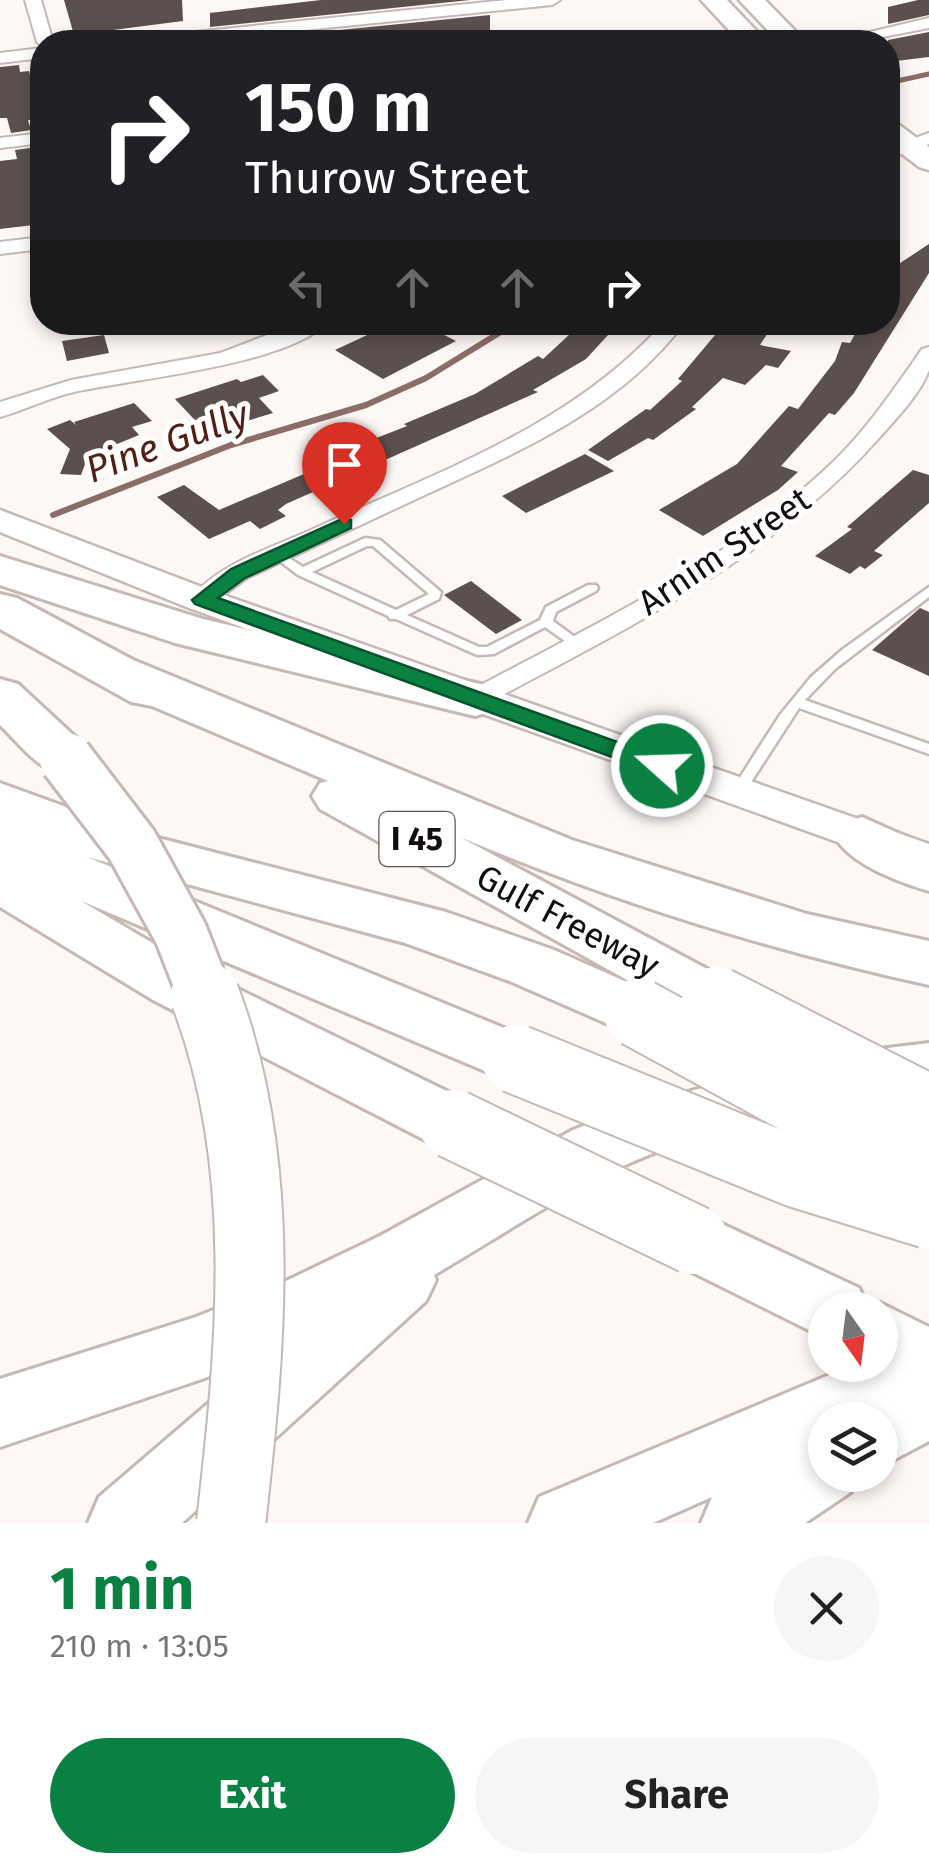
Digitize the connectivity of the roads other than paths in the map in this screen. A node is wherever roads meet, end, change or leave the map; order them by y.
1 (33, 0) edge
2 (552, 0) edge
3 (713, 0) edge
4 (751, 0) edge
5 (929, 23) edge
6 (42, 30) edge
7 (262, 30) edge
8 (742, 30) edge
9 (782, 30) edge
10 (895, 30) edge
11 (30, 54) edge
12 (0, 58) edge
13 (30, 139) edge
14 (0, 142) edge
15 (30, 244) edge
16 (0, 248) edge
17 (286, 335) edge
18 (664, 335) edge
19 (929, 352) edge
20 (0, 410) edge
21 (0, 520) edge
22 (278, 555) junction
23 (0, 570) edge
24 (302, 572) junction
25 (592, 588) dead end
26 (929, 591) edge
27 (202, 600) junction
28 (0, 609) edge
29 (394, 616) junction
30 (546, 622) junction
31 (578, 643) junction
32 (120, 673) junction
33 (0, 696) edge
34 (475, 699) junction
35 (797, 702) junction
36 (929, 749) edge
37 (736, 794) junction
38 (0, 802) edge
39 (862, 837) junction
40 (0, 840) edge
41 (929, 860) edge
42 (929, 871) edge
43 (0, 880) edge
44 (929, 963) edge
45 (929, 1068) edge
46 (923, 1165) edge
47 (493, 1208) junction
48 (808, 1297) edge
49 (898, 1342) edge
50 (898, 1346) edge
51 (929, 1355) edge
52 (929, 1367) edge
53 (929, 1401) edge
54 (0, 1413) edge
55 (898, 1421) edge
56 (808, 1479) edge
57 (126, 1523) edge
58 (231, 1523) edge
59 (566, 1523) edge
60 (738, 1523) edge

1 - 6 street
2 - 7 street
3 - 8 main road
4 - 9 main road
5 - 10 street
11 - 12 street
13 - 14 street
15 - 16 street
17 - 20 street
18 - 22 street
19 - 31 street, Arnim Street
21 - 27 main road
22 - 24 lane
22 - 27 street
23 - 34 highway
24 - 29 lane
24 - 29 lane
25 - 30 lane
26 - 35 lane
27 - 34 main road
28 - 32 highway, Gulf Freeway / I 45
29 - 30 lane
30 - 31 lane
31 - 34 street, Arnim Street
32 - 44 highway
32 - 46 highway, Gulf Freeway / I 45, bridge
33 - 58 highway, bridge
34 - 37 main road
35 - 36 lane
35 - 37 lane
37 - 39 main road
38 - 46 highway, Gulf Freeway / I 45, bridge
39 - 41 main road
39 - 42 highway
40 - 46 highway, bridge
43 - 48 highway, bridge
45 - 47 highway
47 - 54 highway
47 - 57 highway
49 - 51 highway
50 - 52 highway
52 - 59 highway
53 - 55 highway
56 - 60 highway

